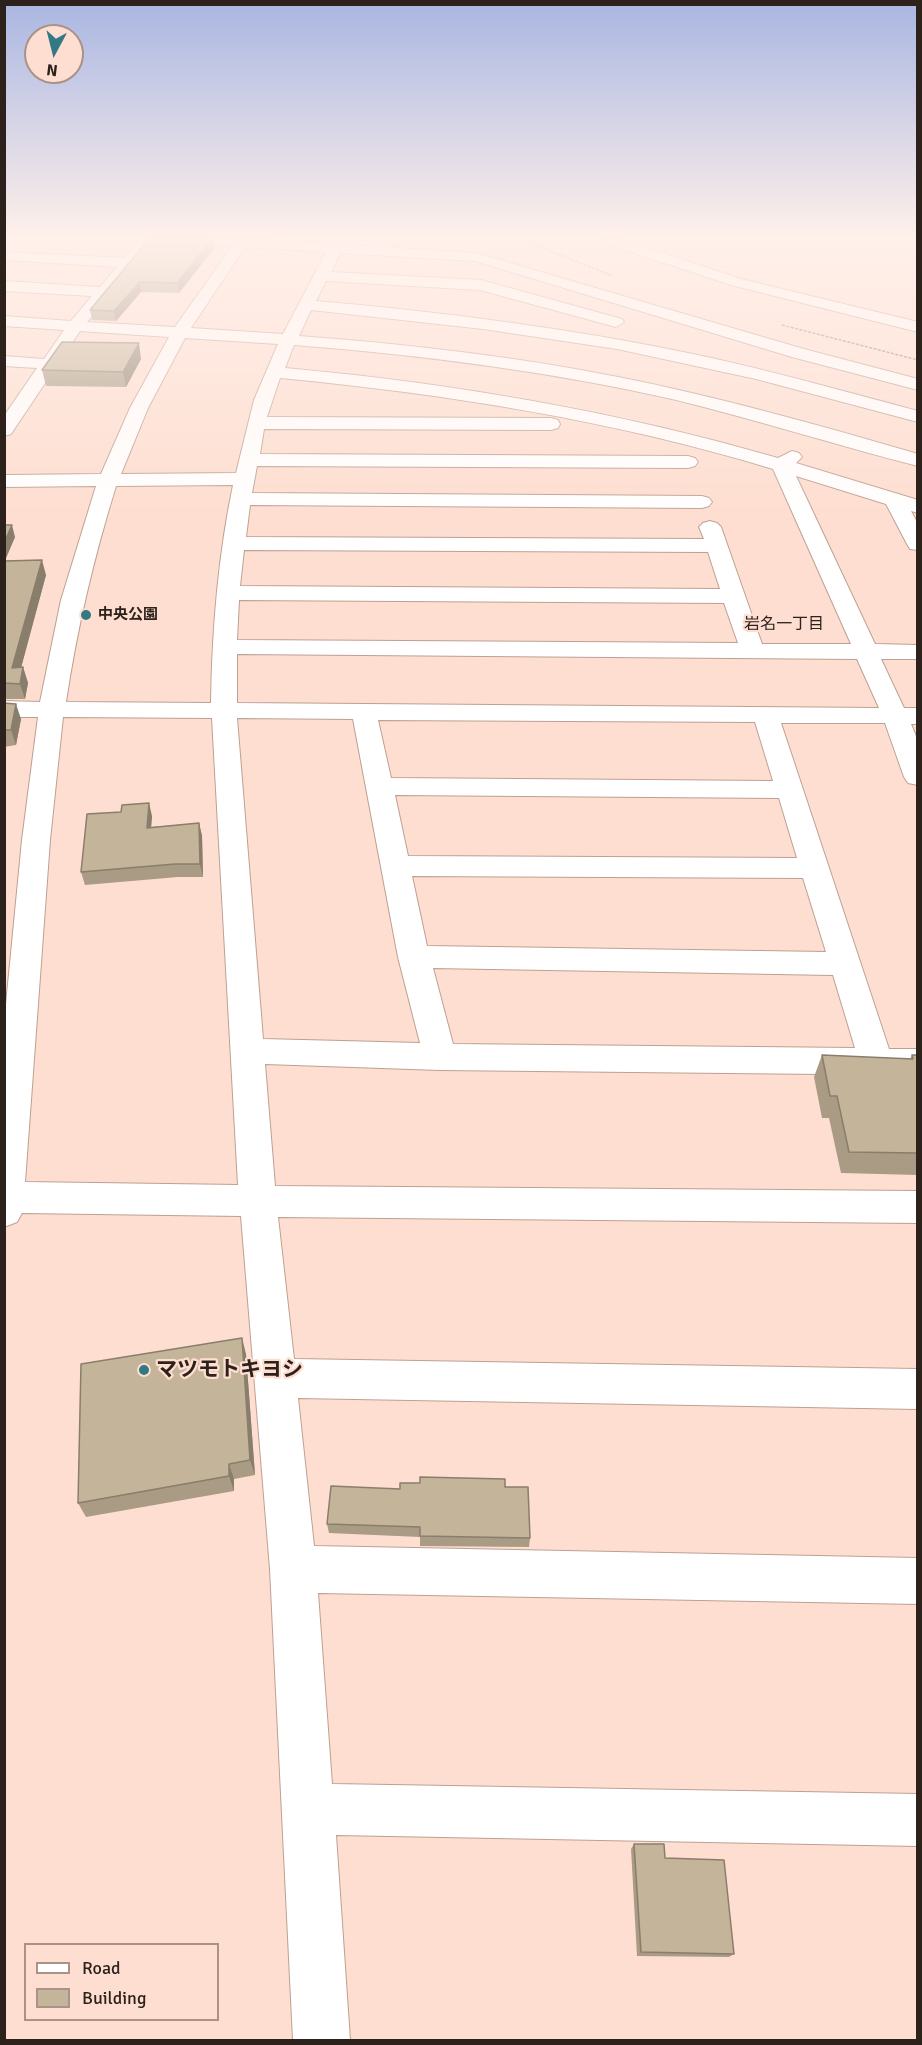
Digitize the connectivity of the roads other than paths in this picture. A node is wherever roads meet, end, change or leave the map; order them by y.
1 (69, 334) edge
2 (179, 334) edge
3 (199, 334) edge
4 (290, 334) edge
5 (554, 334) edge
6 (604, 334) edge
7 (735, 334) edge
8 (287, 341) junction
9 (598, 341) junction
10 (4, 361) edge
11 (50, 364) junction
12 (274, 372) junction
13 (566, 373) junction
14 (898, 380) junction
15 (918, 385) edge
16 (14, 388) dead end
17 (32, 389) junction
18 (866, 403) junction
19 (533, 405) junction
20 (918, 417) edge
21 (256, 423) junction
22 (838, 423) junction
23 (625, 424) junction
24 (5, 429) edge
25 (682, 437) junction
26 (918, 460) edge
27 (688, 462) junction
28 (781, 464) junction
29 (244, 479) junction
30 (108, 480) junction
31 (4, 481) edge
32 (894, 500) junction
33 (702, 502) junction
34 (918, 507) edge
35 (233, 543) junction
36 (918, 544) edge
37 (717, 546) junction
38 (229, 593) junction
39 (734, 596) junction
40 (223, 646) junction
41 (752, 651) junction
42 (864, 652) junction
43 (918, 652) edge
44 (4, 709) edge
45 (51, 710) junction
46 (224, 712) junction
47 (364, 712) junction
48 (766, 715) junction
49 (906, 716) edge
50 (918, 777) edge
51 (379, 786) junction
52 (790, 790) junction
53 (396, 866) junction
54 (814, 868) junction
55 (414, 957) junction
56 (843, 964) junction
57 (14, 1011) edge
58 (247, 1051) junction
59 (440, 1058) junction
60 (876, 1062) junction
61 (918, 1062) edge
62 (258, 1201) junction
63 (5, 1203) edge
64 (918, 1207) edge
65 (275, 1378) junction
66 (918, 1389) edge
67 (293, 1569) junction
68 (918, 1581) edge
69 (308, 1809) junction
70 (918, 1820) edge
71 (322, 2040) edge

1 - 11 street
2 - 30 street
3 - 8 street
4 - 8 street
5 - 9 street
6 - 9 street
7 - 14 street
8 - 12 street
8 - 13 street
9 - 13 street
9 - 18 street
10 - 11 street
11 - 17 street
12 - 19 street
12 - 21 street
13 - 19 street
13 - 22 street
14 - 15 street
14 - 18 street
16 - 17 street
17 - 24 street
18 - 20 street
18 - 22 street
19 - 23 street
21 - 23 street
21 - 29 street
22 - 26 street
22 - 28 street
23 - 25 street
25 - 27 street
25 - 28 street
27 - 29 street
27 - 33 street
28 - 32 street
28 - 42 street
29 - 30 street
29 - 33 street
29 - 35 street
30 - 31 street
30 - 45 street
32 - 34 street
32 - 36 street
33 - 37 street
35 - 37 street
35 - 38 street
37 - 39 street
38 - 39 street
38 - 40 street
39 - 41 street
40 - 41 street
40 - 46 street
41 - 42 street
42 - 43 street
42 - 49 street
44 - 45 street
45 - 46 street
45 - 57 street
46 - 47 street
46 - 58 street
47 - 48 street
47 - 51 street
48 - 49 street
48 - 52 street
49 - 50 street
51 - 52 street
51 - 53 street
52 - 54 street
53 - 54 street
53 - 55 street
54 - 56 street
55 - 56 street
55 - 59 street
56 - 60 street
57 - 63 street
58 - 59 street
58 - 62 street
59 - 60 street
60 - 61 street
62 - 63 street
62 - 64 street
62 - 65 street
65 - 66 street
65 - 67 street
67 - 68 street
67 - 69 street
69 - 70 street
69 - 71 street

